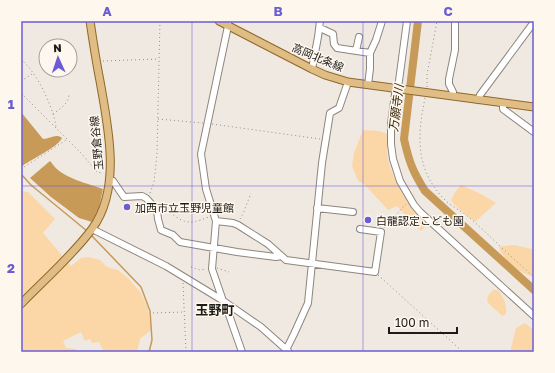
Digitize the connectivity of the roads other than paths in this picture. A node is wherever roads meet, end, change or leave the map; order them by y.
1 (90, 21) edge
2 (219, 21) edge
3 (320, 21) edge
4 (382, 21) edge
5 (407, 21) edge
6 (455, 21) edge
7 (534, 22) edge
8 (228, 23) edge
9 (320, 28) junction
10 (359, 37) dead end
11 (356, 51) junction
12 (370, 53) junction
13 (312, 69) junction
14 (348, 82) junction
15 (368, 85) junction
16 (397, 89) junction
17 (453, 96) junction
18 (478, 100) junction
19 (503, 103) junction
20 (534, 107) edge
21 (534, 132) edge
22 (110, 178) junction
23 (317, 208) junction
24 (353, 212) dead end
25 (215, 218) junction
26 (92, 229) junction
27 (360, 229) dead end
28 (214, 248) junction
29 (281, 256) junction
30 (311, 263) junction
31 (222, 300) junction
32 (21, 304) edge
33 (230, 306) junction
34 (534, 316) edge
35 (287, 351) edge
36 (242, 352) edge

1 - 22 main road, 玉野倉谷線
2 - 8 main road, 高岡北条線
3 - 9 street
4 - 12 street
5 - 16 street
6 - 17 street
7 - 18 street
8 - 13 main road, 高岡北条線
8 - 25 street
9 - 11 street
9 - 13 street
10 - 11 street
11 - 12 street
12 - 15 street
13 - 14 main road, 高岡北条線
14 - 15 main road, 高岡北条線
14 - 23 street
15 - 16 main road, 高岡北条線
16 - 17 main road, 高岡北条線
16 - 34 street
17 - 18 main road, 高岡北条線
18 - 19 main road, 高岡北条線
19 - 20 main road, 高岡北条線
19 - 21 street
22 - 26 main road, 玉野倉谷線
22 - 28 street
23 - 24 street
23 - 30 street
25 - 28 street
25 - 29 street
26 - 31 street
26 - 32 main road, 玉野倉谷線
27 - 30 street
28 - 29 street
28 - 31 street
29 - 30 street
30 - 35 street
31 - 33 street
33 - 35 street
33 - 36 street

